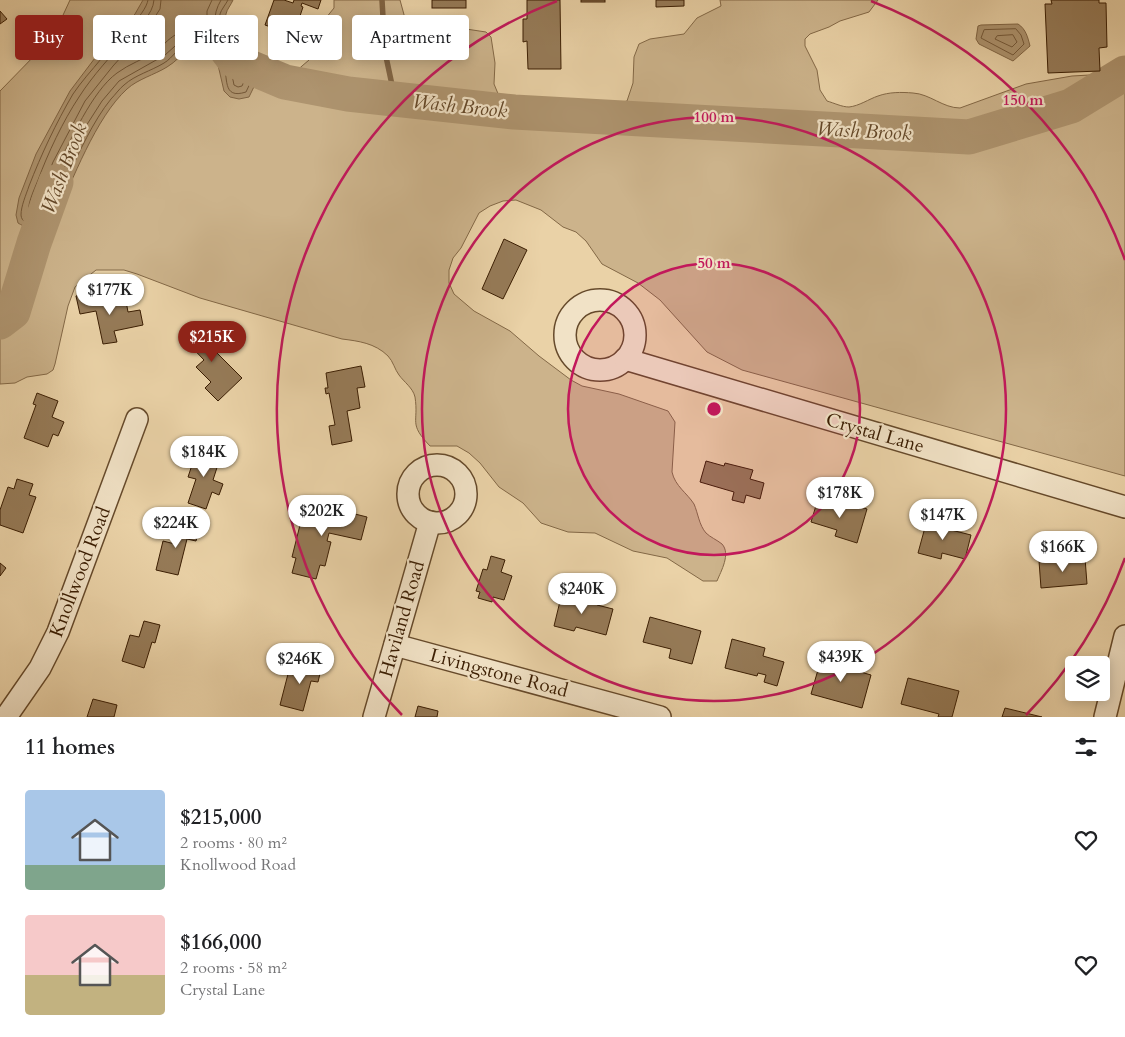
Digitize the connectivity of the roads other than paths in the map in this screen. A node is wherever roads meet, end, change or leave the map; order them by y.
1 (625, 359) dead end
2 (137, 419) dead end
3 (1125, 507) edge
4 (430, 522) dead end
5 (1125, 636) edge
6 (395, 645) junction
7 (6, 717) edge
8 (374, 717) edge
9 (660, 717) edge
10 (1105, 717) edge

1 - 3 street, Crystal Lane
2 - 7 street, Knollwood Road
4 - 6 street, Haviland Road
5 - 10 street
6 - 8 street, Haviland Road
6 - 9 street, Livingstone Road

